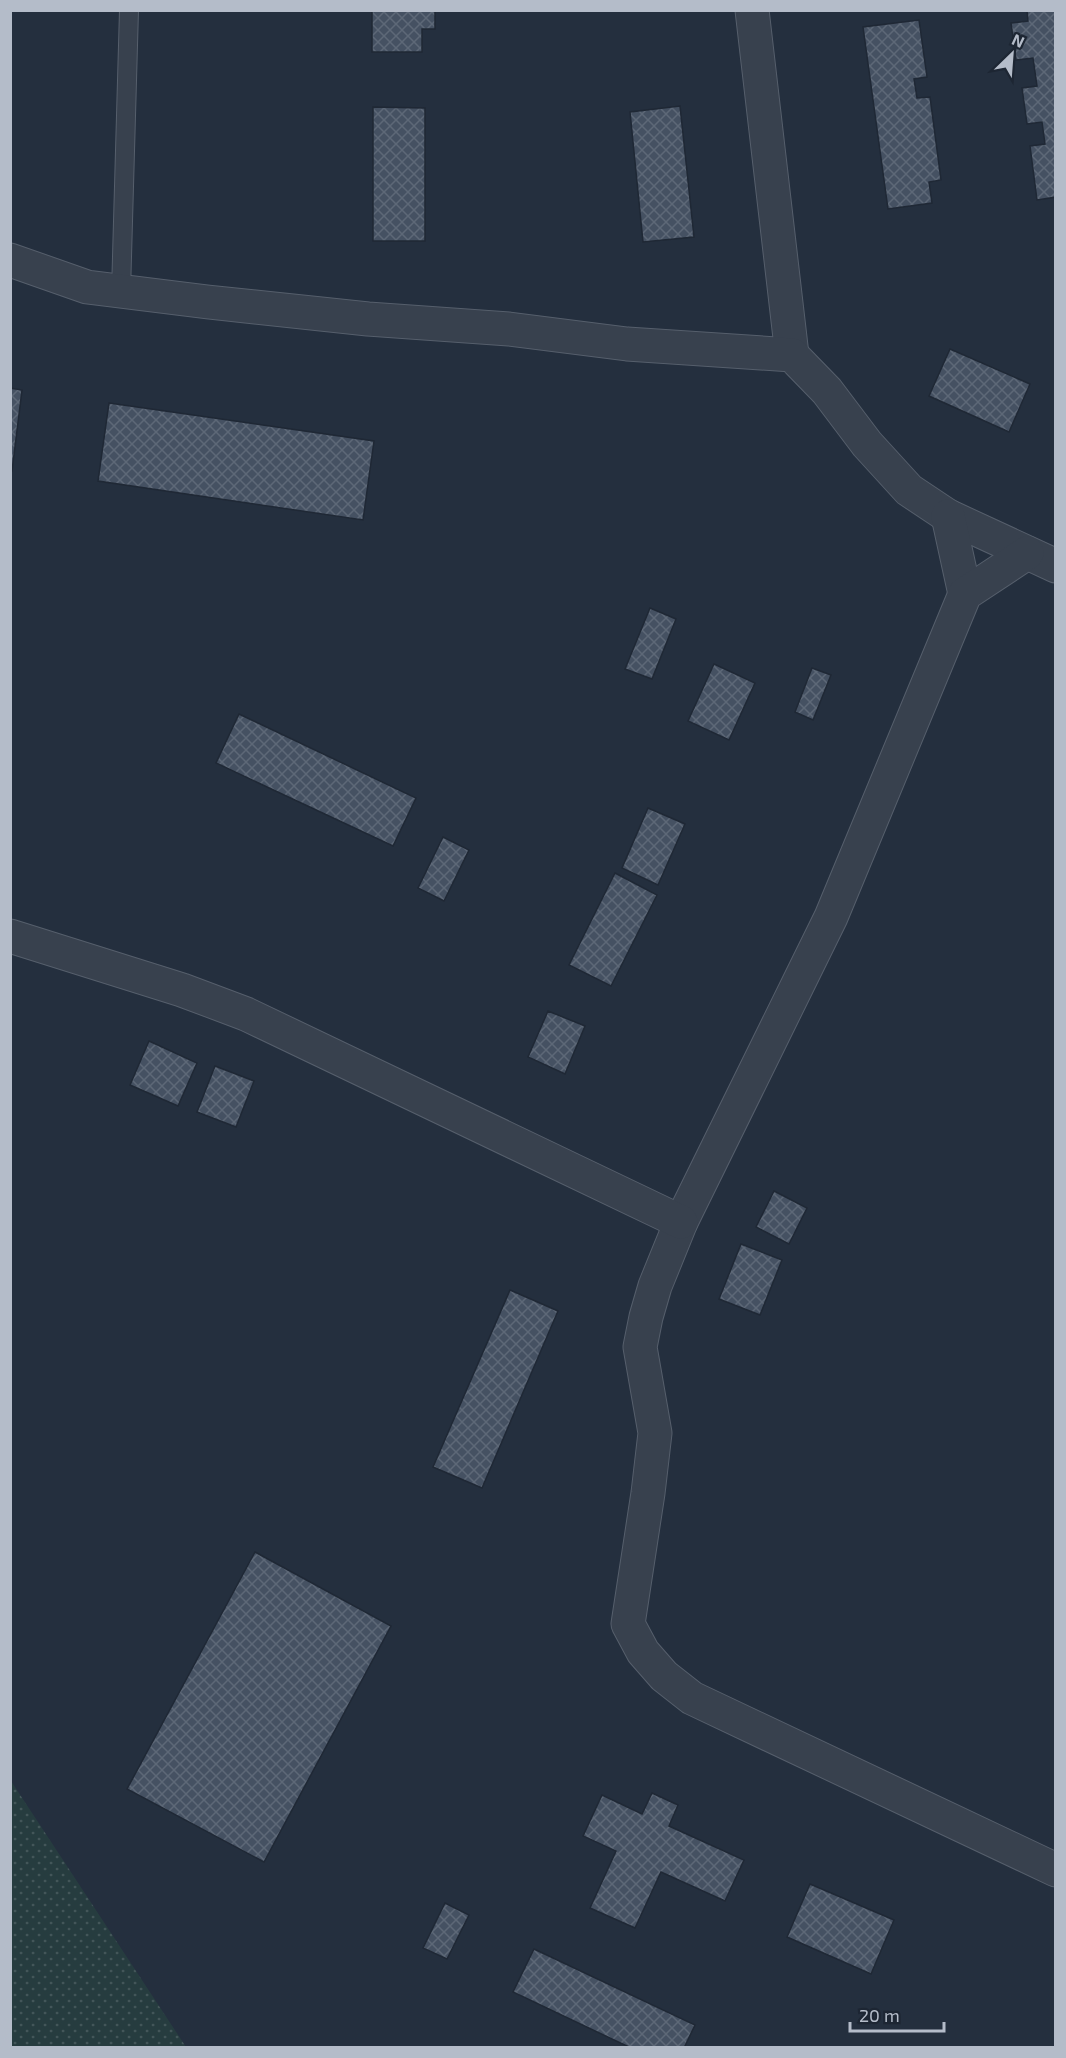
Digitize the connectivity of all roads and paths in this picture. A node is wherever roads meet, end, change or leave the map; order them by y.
1 (129, 10) edge
2 (752, 10) edge
3 (10, 260) edge
4 (121, 292) junction
5 (792, 355) junction
6 (948, 516) junction
7 (1041, 560) edge
8 (965, 594) junction
9 (10, 936) edge
10 (681, 1222) junction
11 (1056, 1870) edge

1 - 4 lane
2 - 5 street
3 - 4 street
4 - 5 street
5 - 6 street
6 - 7 street
6 - 8 street
7 - 8 street
8 - 10 street
9 - 10 street
10 - 11 street

